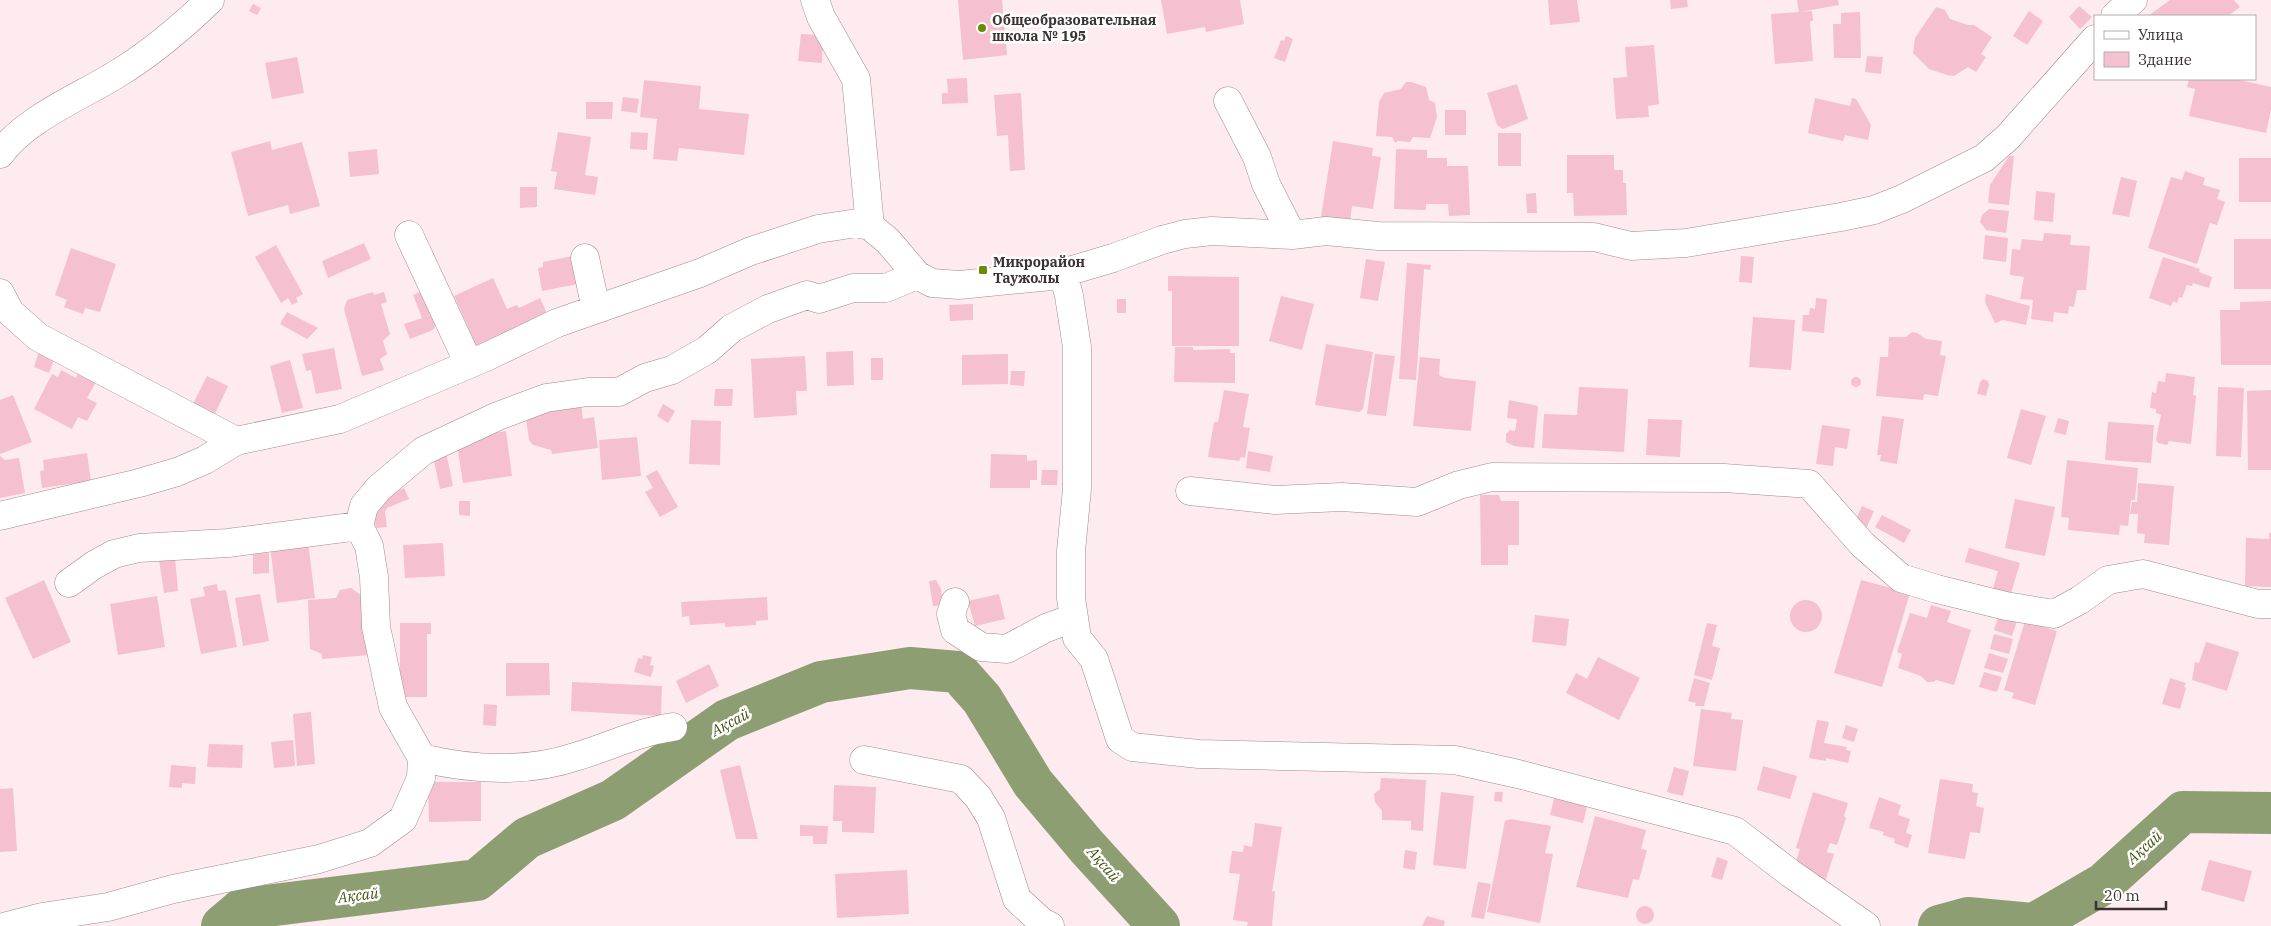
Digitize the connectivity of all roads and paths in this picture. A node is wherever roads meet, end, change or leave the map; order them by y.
1 (210, 0) edge
2 (815, 0) edge
3 (2134, 0) edge
4 (2117, 15) edge
5 (2094, 40) edge
6 (1228, 100) dead end
7 (0, 154) edge
8 (870, 226) junction
9 (409, 235) dead end
10 (1292, 235) junction
11 (585, 258) dead end
12 (1063, 272) junction
13 (917, 275) junction
14 (0, 294) edge
15 (596, 309) junction
16 (469, 364) junction
17 (236, 441) junction
18 (1190, 491) dead end
19 (0, 516) edge
20 (359, 526) junction
21 (70, 584) dead end
22 (955, 602) dead end
23 (2271, 604) edge
24 (1074, 618) junction
25 (673, 727) dead end
26 (422, 758) junction
27 (864, 760) dead end
28 (7, 926) edge
29 (1050, 926) edge
30 (1866, 926) edge

1 - 7 street
2 - 8 street
3 - 4 street
5 - 10 street
6 - 10 street
8 - 13 street
8 - 15 street
9 - 16 street
10 - 12 street
11 - 15 street
12 - 13 street
12 - 24 street
13 - 20 street
14 - 17 street
15 - 16 street
16 - 17 street
17 - 19 street
18 - 23 street
20 - 21 street
20 - 26 street
22 - 24 street
24 - 30 street
25 - 26 street
26 - 28 street
27 - 29 street

